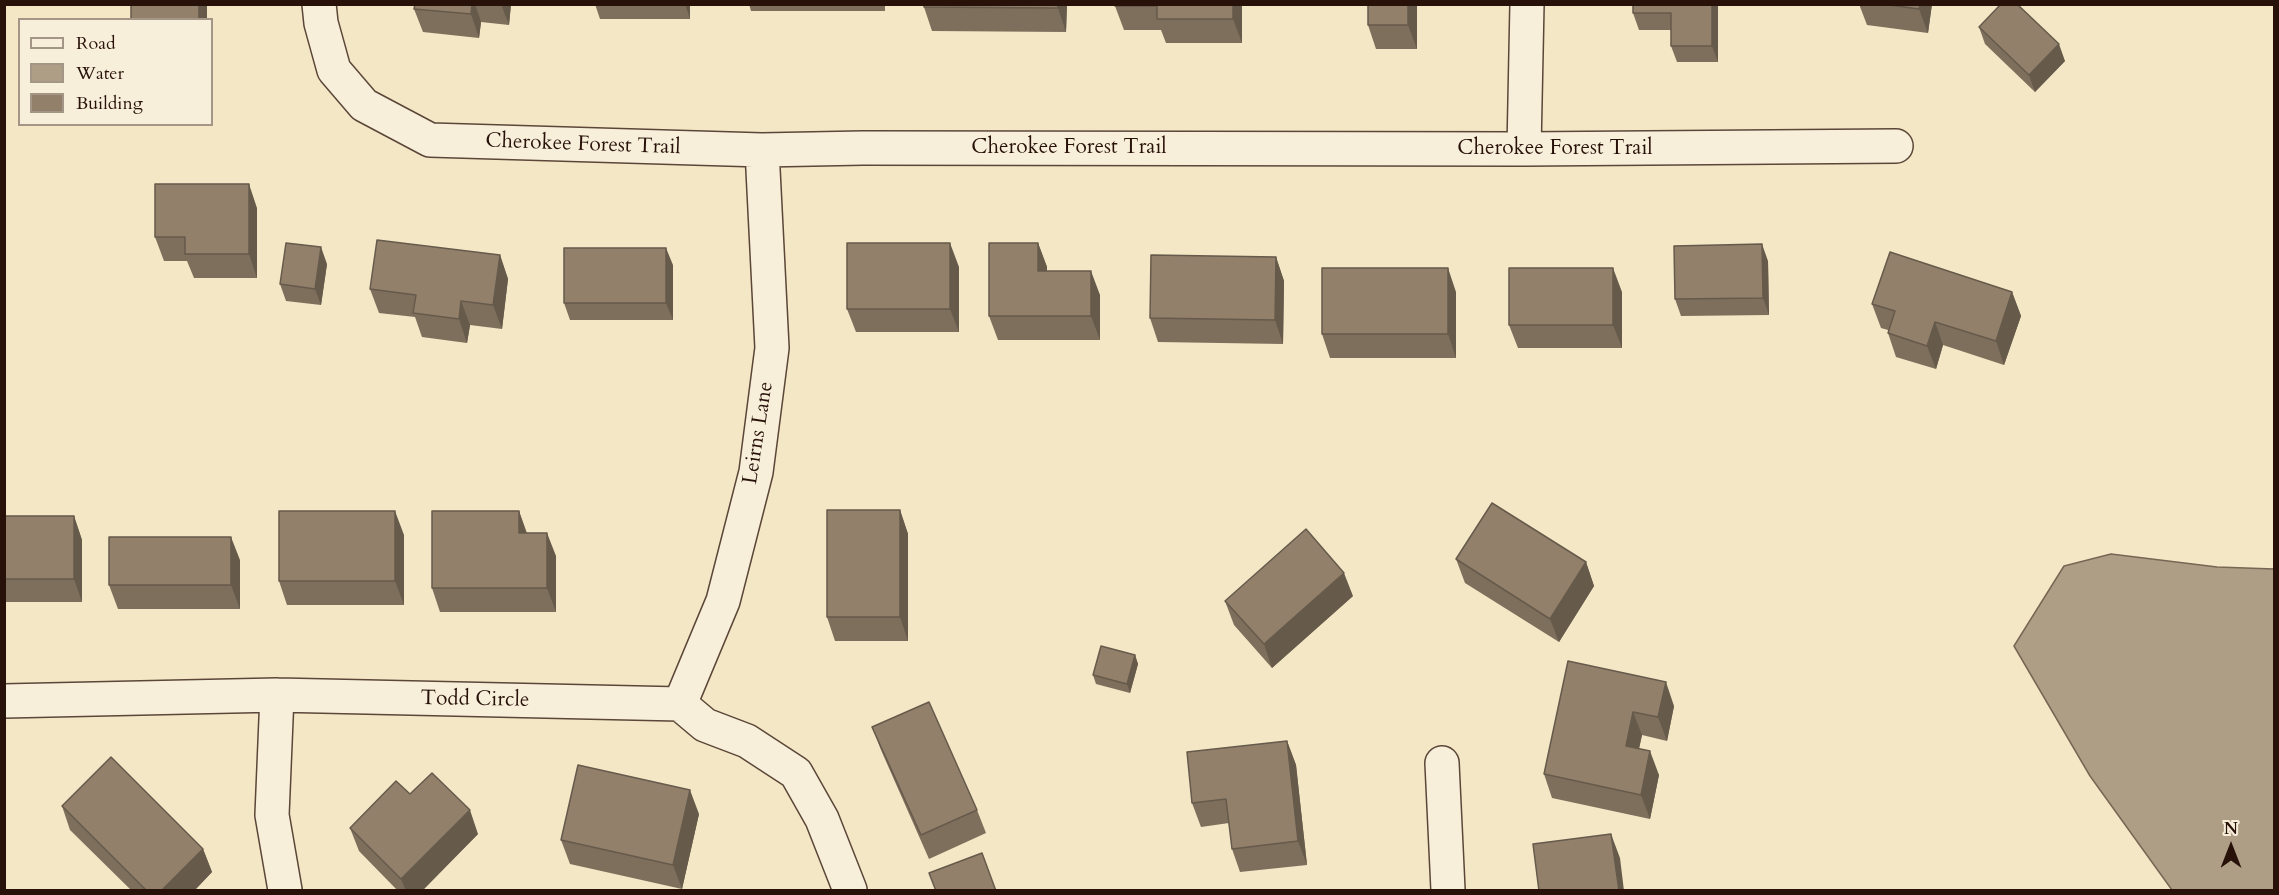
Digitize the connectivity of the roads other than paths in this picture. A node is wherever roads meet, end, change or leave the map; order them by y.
1 (319, 4) edge
2 (1527, 4) edge
3 (1896, 146) dead end
4 (762, 150) junction
5 (1524, 150) junction
6 (277, 696) junction
7 (4, 701) edge
8 (680, 704) junction
9 (1442, 763) dead end
10 (285, 891) edge
11 (850, 891) edge
12 (1448, 891) edge

1 - 4 street, Cherokee Forest Trail
2 - 5 street
3 - 5 street, Cherokee Forest Trail
4 - 5 street, Cherokee Forest Trail
4 - 8 street, Leirns Lane
6 - 7 street, Todd Circle
6 - 8 street, Todd Circle
6 - 10 street
8 - 11 street
9 - 12 street

